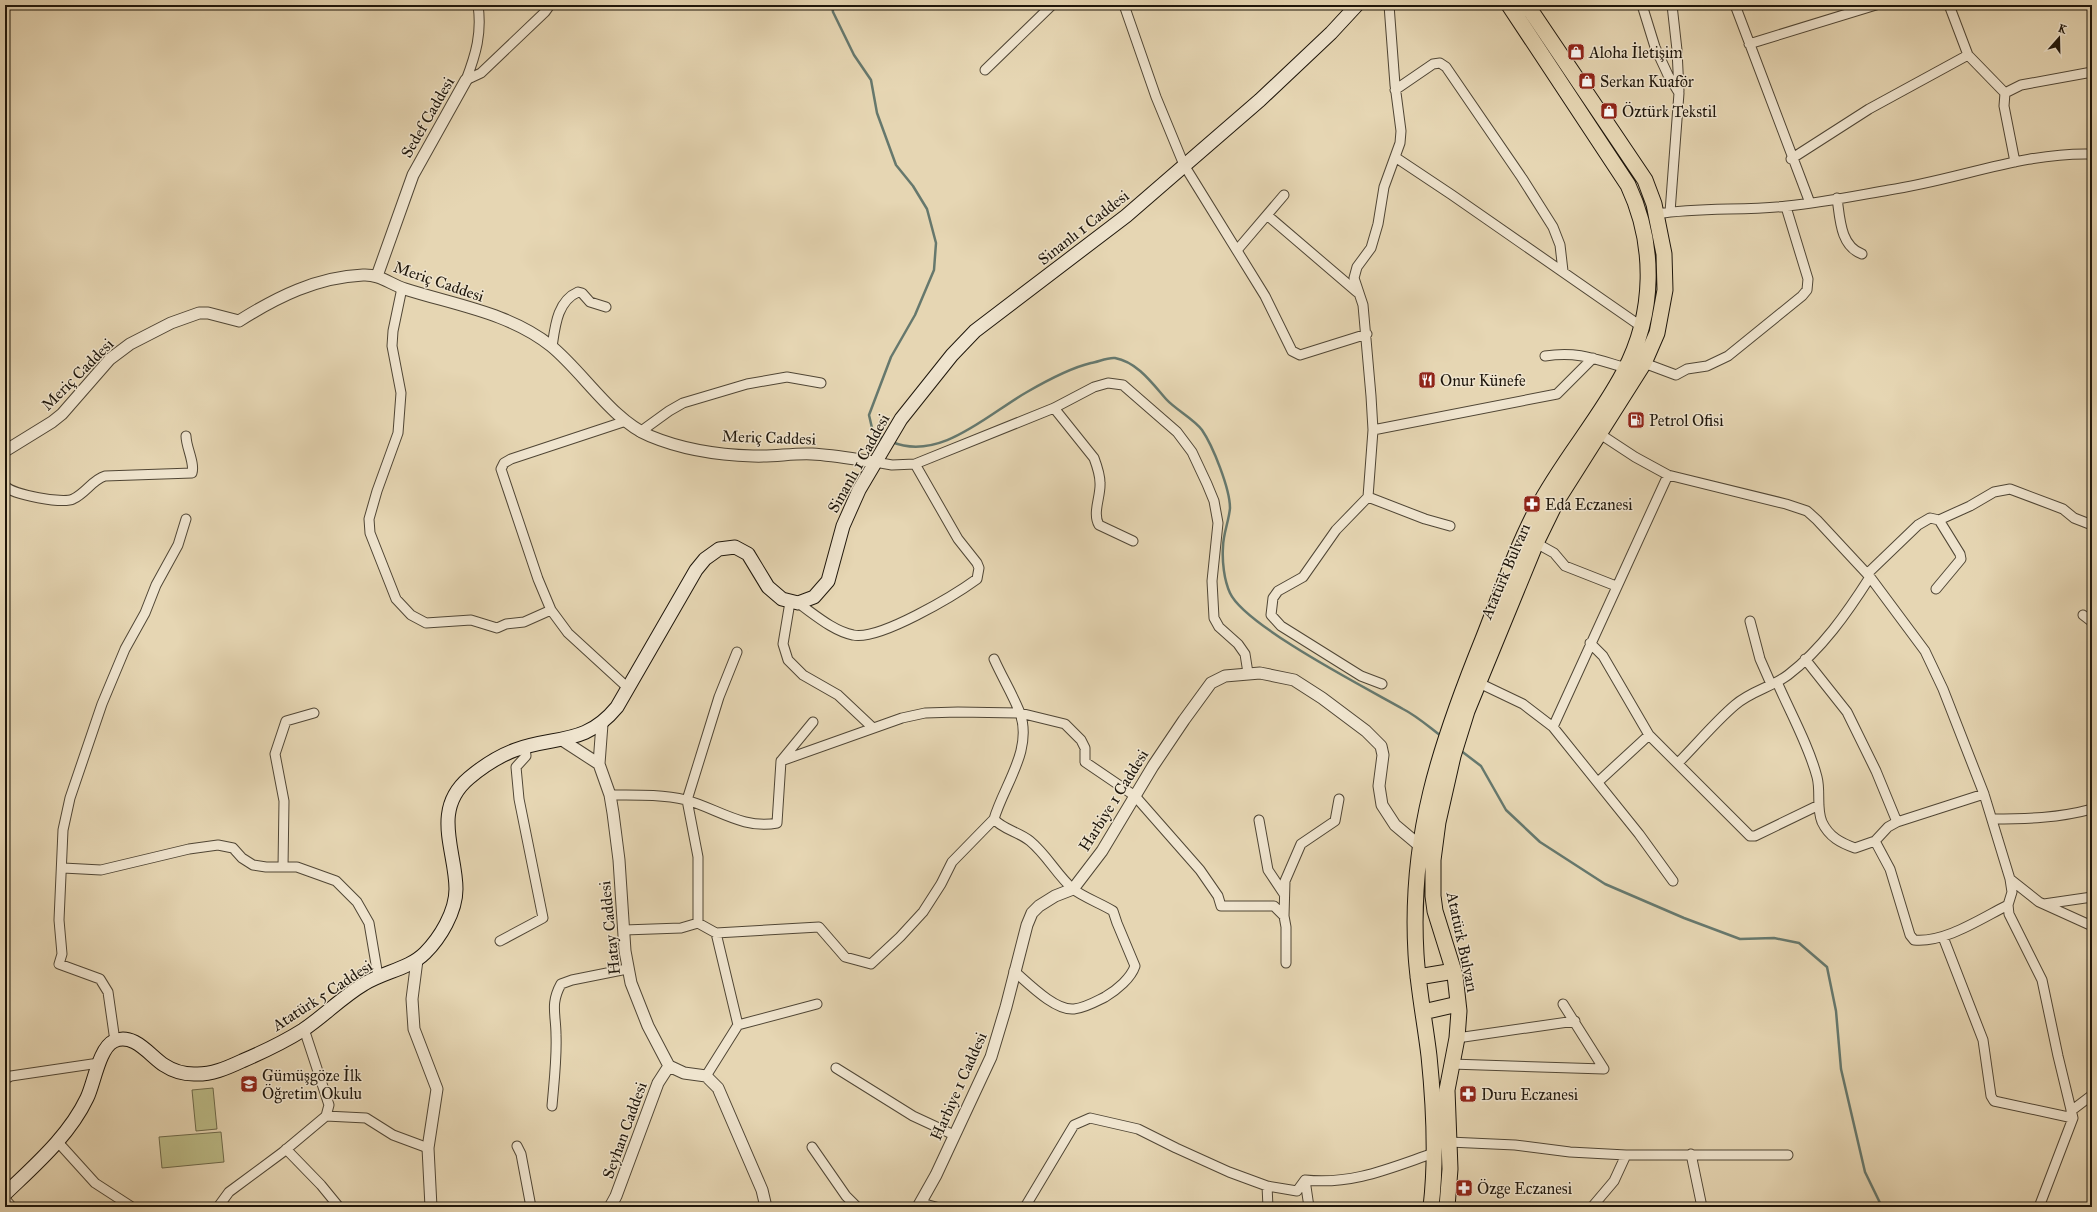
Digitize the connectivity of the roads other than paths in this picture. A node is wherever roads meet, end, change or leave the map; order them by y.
1 (478, 5) edge
2 (550, 5) edge
3 (1052, 5) edge
4 (1124, 5) edge
5 (1357, 5) edge
6 (1389, 5) edge
7 (1509, 5) edge
8 (1528, 5) edge
9 (1642, 5) edge
10 (1672, 5) edge
11 (1735, 5) edge
12 (1876, 5) edge
13 (1949, 5) edge
14 (1749, 44) junction
15 (1968, 55) junction
16 (985, 70) dead end
17 (2092, 72) edge
18 (466, 80) junction
19 (1396, 90) junction
20 (1679, 93) junction
21 (2005, 93) junction
22 (2092, 154) edge
23 (1395, 158) junction
24 (1792, 159) junction
25 (2015, 162) junction
26 (1184, 165) junction
27 (1284, 196) dead end
28 (1837, 198) junction
29 (1810, 203) junction
30 (1786, 207) junction
31 (1663, 213) junction
32 (1267, 215) junction
33 (1238, 249) junction
34 (1862, 254) dead end
35 (1563, 271) junction
36 (377, 276) junction
37 (402, 288) junction
38 (1359, 294) junction
39 (606, 307) dead end
40 (1642, 327) junction
41 (1367, 334) junction
42 (552, 347) junction
43 (1545, 356) dead end
44 (1593, 358) junction
45 (1644, 363) junction
46 (1626, 368) junction
47 (821, 383) dead end
48 (1054, 408) junction
49 (626, 421) junction
50 (1600, 426) junction
51 (1373, 430) junction
52 (640, 432) junction
53 (186, 436) dead end
54 (5, 450) edge
55 (878, 458) junction
56 (915, 464) junction
57 (1668, 474) junction
58 (5, 486) edge
59 (1368, 497) junction
60 (186, 519) dead end
61 (1939, 520) junction
62 (2092, 525) edge
63 (1450, 526) dead end
64 (1133, 541) dead end
65 (1536, 543) junction
66 (1868, 576) junction
67 (1616, 586) junction
68 (1936, 589) dead end
69 (794, 602) junction
70 (551, 610) junction
71 (2083, 615) dead end
72 (1750, 621) dead end
73 (2092, 622) edge
74 (1590, 643) junction
75 (737, 652) dead end
76 (1805, 659) junction
77 (994, 660) dead end
78 (1248, 673) junction
79 (1479, 682) junction
80 (1774, 683) junction
81 (1382, 684) dead end
82 (628, 688) junction
83 (1461, 710) junction
84 (314, 713) dead end
85 (1020, 713) junction
86 (813, 722) dead end
87 (602, 724) junction
88 (872, 727) junction
89 (1553, 727) junction
90 (1649, 735) junction
91 (562, 740) junction
92 (525, 747) junction
93 (1447, 754) junction
94 (781, 762) junction
95 (599, 764) junction
96 (1678, 764) junction
97 (1598, 782) junction
98 (1984, 794) junction
99 (610, 795) junction
100 (1135, 796) junction
101 (1339, 799) dead end
102 (687, 800) junction
103 (1819, 805) junction
104 (2092, 808) edge
105 (994, 819) junction
106 (1992, 819) junction
107 (1259, 820) dead end
108 (1897, 822) junction
109 (1875, 841) junction
110 (1420, 846) junction
111 (283, 867) junction
112 (63, 868) junction
113 (2010, 879) junction
114 (1673, 881) dead end
115 (1073, 889) junction
116 (1284, 894) junction
117 (2092, 897) edge
118 (2044, 904) junction
119 (2008, 906) junction
120 (1284, 916) junction
121 (698, 923) junction
122 (2092, 926) edge
123 (624, 930) junction
124 (716, 933) junction
125 (1943, 937) junction
126 (500, 941) dead end
127 (417, 960) junction
128 (1286, 963) dead end
129 (628, 969) junction
130 (1014, 971) junction
131 (1454, 971) junction
132 (378, 976) junction
133 (1418, 976) junction
134 (817, 1004) dead end
135 (1458, 1004) junction
136 (1563, 1004) dead end
137 (1423, 1012) junction
138 (1575, 1021) junction
139 (738, 1025) junction
140 (304, 1029) junction
141 (1457, 1038) junction
142 (115, 1041) junction
143 (99, 1063) junction
144 (1451, 1064) junction
145 (669, 1066) junction
146 (836, 1068) dead end
147 (706, 1076) junction
148 (5, 1079) edge
149 (2092, 1095) edge
150 (552, 1106) dead end
151 (2072, 1114) junction
152 (326, 1116) junction
153 (954, 1135) junction
154 (58, 1141) junction
155 (1449, 1142) junction
156 (517, 1146) dead end
157 (812, 1147) dead end
158 (428, 1148) junction
159 (286, 1149) junction
160 (1434, 1153) junction
161 (1691, 1154) junction
162 (1626, 1155) junction
163 (1788, 1155) dead end
164 (1305, 1180) junction
165 (1267, 1186) junction
166 (5, 1194) edge
167 (5, 1199) edge
168 (920, 1205) edge
169 (12, 1207) edge
170 (132, 1207) edge
171 (218, 1207) edge
172 (339, 1207) edge
173 (432, 1207) edge
174 (531, 1207) edge
175 (610, 1207) edge
176 (766, 1207) edge
177 (857, 1207) edge
178 (936, 1207) edge
179 (1025, 1207) edge
180 (1268, 1207) edge
181 (1309, 1207) edge
182 (1431, 1207) edge
183 (1447, 1207) edge
184 (1592, 1207) edge
185 (1702, 1207) edge
186 (2039, 1207) edge

1 - 18 street
2 - 18 street, Sedef Caddesi
3 - 16 street
4 - 26 street
5 - 26 main road, Sinanlı 1 Caddesi
6 - 19 street
7 - 40 highway, Atatürk Bulvarı
8 - 31 highway, Atatürk Bulvarı
9 - 20 street
10 - 20 street
11 - 14 street
12 - 14 street
13 - 15 street
14 - 24 street
15 - 21 street
15 - 24 street
17 - 21 street
18 - 36 street, Sedef Caddesi
19 - 23 street
19 - 35 street
20 - 31 street
21 - 25 street
22 - 25 street
23 - 35 street
23 - 38 street
24 - 29 street
25 - 28 street
26 - 33 street
26 - 55 main road, Sinanlı 1 Caddesi
27 - 32 street
28 - 29 street
28 - 34 street
29 - 30 street
30 - 31 street
30 - 45 street
31 - 45 highway, Atatürk Bulvarı
32 - 33 street
32 - 38 street
33 - 41 street
35 - 40 street
36 - 37 street, Meriç Caddesi
36 - 54 street, Meriç Caddesi
37 - 42 street, Meriç Caddesi
37 - 70 street
38 - 41 street
39 - 42 street
40 - 46 highway, Atatürk Bulvarı
41 - 51 street
42 - 49 street, Meriç Caddesi
43 - 44 street
44 - 46 street
44 - 51 street
45 - 50 highway, Atatürk Bulvarı
46 - 50 highway, Atatürk Bulvarı
47 - 52 street
48 - 56 street
48 - 64 street
48 - 78 street
49 - 52 street, Meriç Caddesi
49 - 70 street
50 - 57 street
50 - 65 highway, Atatürk Bulvarı
50 - 83 highway, Atatürk Bulvarı
51 - 59 street
52 - 55 street, Meriç Caddesi
53 - 58 street
55 - 56 street
55 - 69 main road, Sinanlı 1 Caddesi
56 - 69 street
57 - 66 street
57 - 67 street
59 - 63 street
59 - 81 street
60 - 112 street
61 - 62 street
61 - 66 street
61 - 68 street
65 - 67 street
65 - 79 highway, Atatürk Bulvarı
66 - 76 street
66 - 98 street
67 - 74 street
69 - 82 main road
69 - 88 street
70 - 82 street
71 - 73 street
72 - 80 street
74 - 89 street
74 - 90 street
75 - 102 street
76 - 80 street
76 - 108 street
77 - 85 street
78 - 100 street, Harbiye 1 Caddesi
78 - 110 street, Harbiye 1 Caddesi
79 - 83 highway, Atatürk Bulvarı
79 - 89 street
80 - 96 street
80 - 103 street
82 - 87 main road
83 - 93 highway, Atatürk Bulvarı
84 - 111 street
85 - 88 street
85 - 100 street
85 - 105 street
86 - 94 street
87 - 91 main road
87 - 95 street, Hatay Caddesi
88 - 94 street
89 - 97 street
90 - 96 street
90 - 97 street
91 - 92 main road
91 - 95 street
92 - 126 street
92 - 127 main road
93 - 110 highway, Atatürk Bulvarı
93 - 131 highway, Atatürk Bulvarı
94 - 102 street
95 - 99 street, Hatay Caddesi
96 - 103 street
97 - 114 street
98 - 106 street
98 - 108 street
99 - 102 street
99 - 123 street, Hatay Caddesi
100 - 115 street, Harbiye 1 Caddesi
100 - 120 street
101 - 116 street
102 - 121 street
103 - 109 street
104 - 106 street
105 - 115 street
105 - 124 street
106 - 113 street
107 - 116 street
108 - 109 street
109 - 125 street
110 - 133 highway, Atatürk Bulvarı
111 - 112 street
111 - 132 street
112 - 142 street
113 - 118 street
113 - 119 street
115 - 130 street, Harbiye 1 Caddesi
115 - 130 street
116 - 120 street
117 - 118 street
118 - 122 street
119 - 125 street
119 - 151 street
120 - 128 street
121 - 123 street
121 - 124 street
123 - 129 street, Hatay Caddesi
124 - 139 street
125 - 151 street
127 - 132 main road, Atatürk 5 Caddesi
127 - 158 street
129 - 145 street, Hatay Caddesi
129 - 150 street
130 - 153 street, Harbiye 1 Caddesi
131 - 133 highway
131 - 135 highway, Atatürk Bulvarı
132 - 140 main road, Atatürk 5 Caddesi
133 - 137 highway, Atatürk Bulvarı
134 - 139 street
135 - 137 highway
135 - 141 highway, Atatürk Bulvarı
136 - 138 street
137 - 160 highway, Atatürk Bulvarı
138 - 141 street
138 - 144 street
139 - 147 street
140 - 142 main road, Atatürk 5 Caddesi
140 - 152 street
141 - 144 highway, Atatürk Bulvarı
142 - 143 main road
143 - 148 street
143 - 154 main road
144 - 155 highway, Atatürk Bulvarı
145 - 147 street
145 - 175 street, Seyhan Caddesi
146 - 153 street
147 - 176 street
149 - 151 street
151 - 186 street
152 - 158 street
152 - 159 street
153 - 168 street, Harbiye 1 Caddesi
154 - 166 main road
154 - 170 street
155 - 162 street
155 - 183 highway, Atatürk Bulvarı
156 - 174 street
157 - 177 street
158 - 173 street
159 - 171 street
159 - 172 street
160 - 164 street
160 - 182 highway, Atatürk Bulvarı
161 - 162 street
161 - 163 street
161 - 185 street
162 - 184 street
164 - 165 street
164 - 181 street
165 - 179 street
165 - 180 street
167 - 169 street
168 - 178 street

